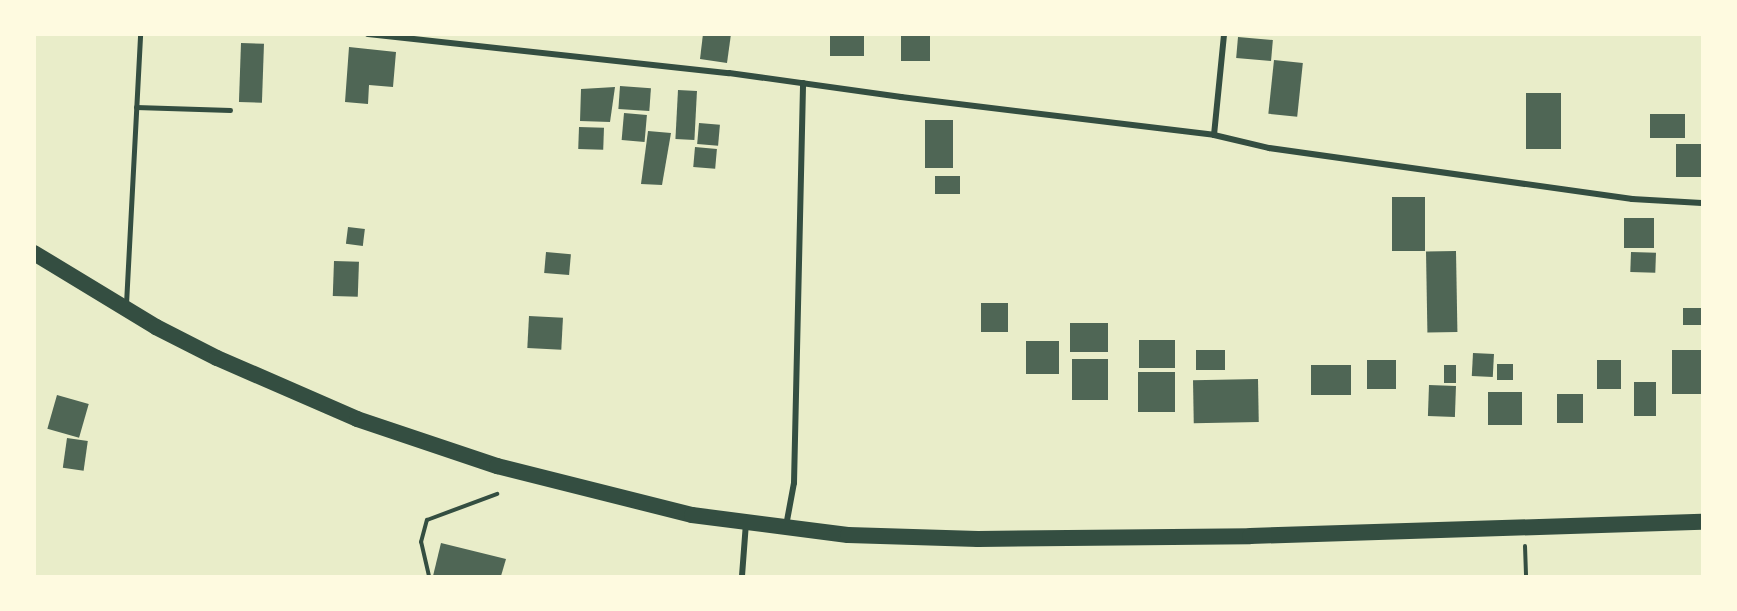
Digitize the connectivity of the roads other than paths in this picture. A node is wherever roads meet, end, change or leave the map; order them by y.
1 (140, 34) edge
2 (368, 34) edge
3 (1224, 34) edge
4 (803, 83) junction
5 (136, 107) junction
6 (230, 110) dead end
7 (1214, 135) junction
8 (1702, 203) edge
9 (34, 253) edge
10 (126, 310) junction
11 (1702, 522) edge
12 (746, 523) junction
13 (786, 528) junction
14 (742, 576) edge

1 - 5 lane
2 - 4 street
3 - 7 street
4 - 7 street
4 - 13 street
5 - 6 lane
5 - 10 lane
7 - 8 street
9 - 10 highway
10 - 12 highway
11 - 13 highway
12 - 13 highway
12 - 14 street

